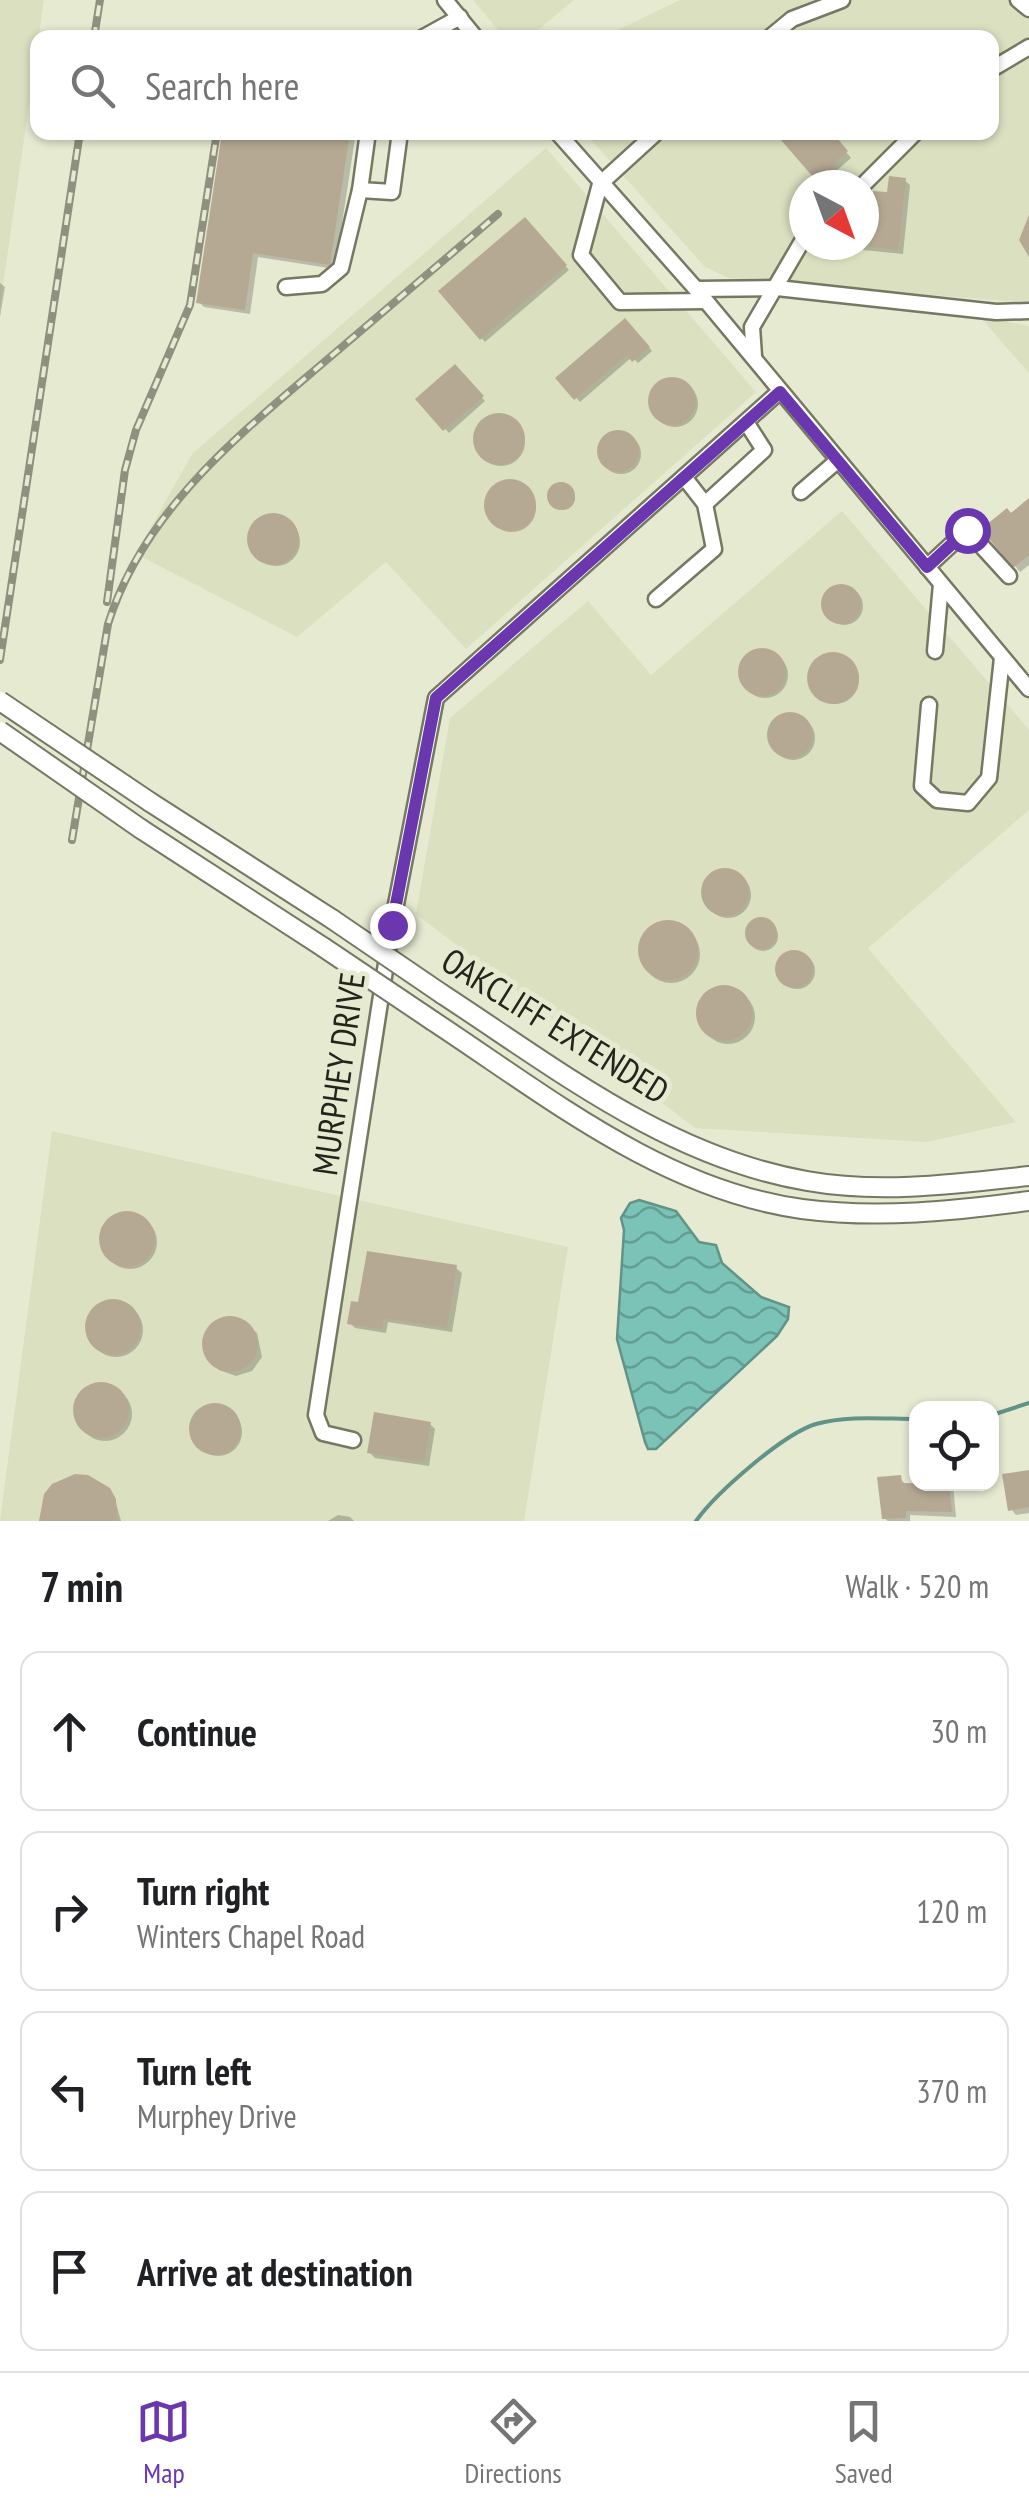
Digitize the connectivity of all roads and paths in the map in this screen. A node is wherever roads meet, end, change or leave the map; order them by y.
1 (445, 0) edge
2 (842, 0) edge
3 (1018, 0) edge
4 (1029, 9) edge
5 (460, 18) junction
6 (437, 30) edge
7 (470, 30) edge
8 (779, 30) edge
9 (1029, 48) edge
10 (999, 65) edge
11 (367, 140) edge
12 (399, 140) edge
13 (564, 140) edge
14 (648, 140) edge
15 (908, 140) edge
16 (878, 170) edge
17 (600, 184) junction
18 (360, 190) junction
19 (792, 260) edge
20 (286, 286) dead end
21 (696, 288) junction
22 (777, 288) junction
23 (706, 301) junction
24 (1029, 311) edge
25 (755, 362) junction
26 (780, 392) junction
27 (746, 422) junction
28 (837, 461) junction
29 (684, 477) junction
30 (800, 492) dead end
31 (705, 504) junction
32 (927, 567) junction
33 (1010, 576) dead end
34 (941, 584) junction
35 (656, 599) dead end
36 (935, 651) dead end
37 (1002, 658) junction
38 (1029, 689) edge
39 (0, 701) edge
40 (928, 705) dead end
41 (0, 731) edge
42 (1029, 1176) edge
43 (1029, 1201) edge
44 (353, 1440) dead end

1 - 5 street
2 - 8 street
3 - 4 street
5 - 6 street
5 - 7 street
9 - 10 street
11 - 18 street
12 - 18 street
13 - 17 street
14 - 17 street
15 - 16 street
17 - 21 street
17 - 23 street
18 - 20 street
19 - 22 street
21 - 22 street
21 - 23 street
22 - 24 street
22 - 25 street
23 - 25 street
25 - 26 street
26 - 27 street, MURPHEY DRIVE
26 - 28 street
27 - 29 street, MURPHEY DRIVE
27 - 31 street
28 - 30 street
28 - 32 street
29 - 31 street
29 - 44 street, MURPHEY DRIVE
31 - 35 street
32 - 33 street
32 - 34 street
34 - 36 street
34 - 37 street
37 - 38 street
37 - 40 street
39 - 42 main road, OAKCLIFF EXTENDED, bridge
41 - 43 main road, OAKCLIFF EXTENDED, bridge

